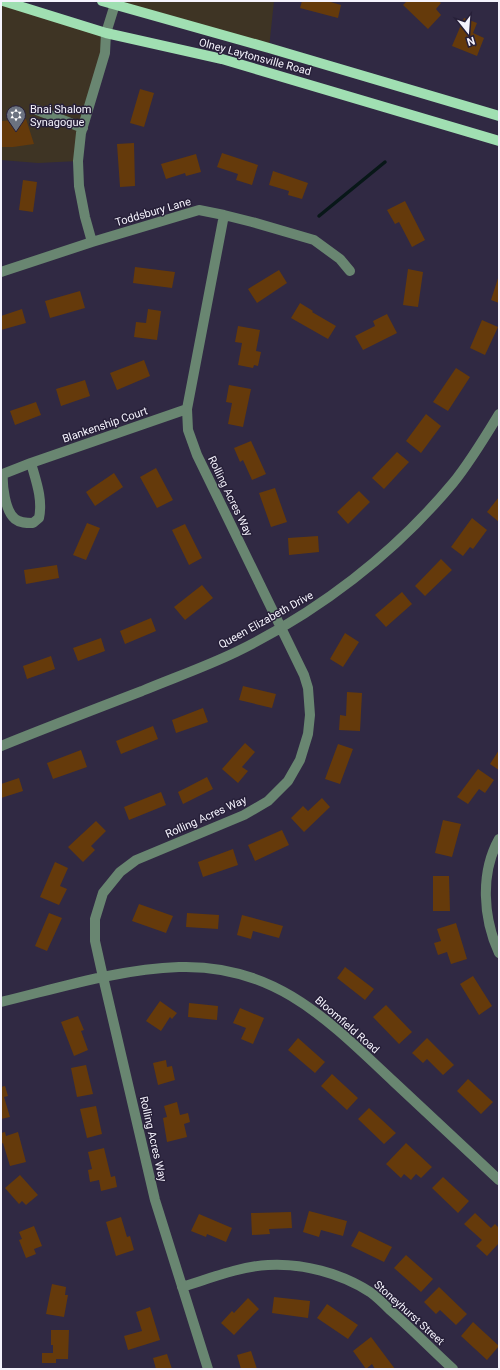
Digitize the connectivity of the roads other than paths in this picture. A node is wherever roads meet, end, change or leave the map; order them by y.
1 (2, 1) edge
2 (102, 1) edge
3 (115, 3) edge
4 (106, 33) junction
5 (37, 110) dead end
6 (499, 116) edge
7 (83, 128) junction
8 (499, 141) edge
9 (224, 215) junction
10 (92, 242) junction
11 (350, 271) dead end
12 (1, 272) edge
13 (187, 409) junction
14 (499, 414) edge
15 (31, 463) junction
16 (280, 628) junction
17 (1, 746) edge
18 (499, 839) edge
19 (499, 953) edge
20 (103, 977) junction
21 (1, 1002) edge
22 (499, 1180) edge
23 (182, 1287) junction
24 (444, 1361) junction
25 (208, 1369) edge
26 (436, 1369) edge
27 (453, 1369) edge

1 - 4 main road, Olney Laytonsville Road
2 - 3 main road, Olney Laytonsville Road
3 - 4 street
3 - 6 main road, Olney Laytonsville Road
4 - 7 street
4 - 8 main road, Olney Laytonsville Road
5 - 7 street
7 - 10 street
9 - 10 street, Toddsbury Lane
9 - 11 street, Toddsbury Lane
9 - 13 street, Rolling Acres Way
10 - 12 street, Toddsbury Lane
13 - 15 street, Blankenship Court
13 - 16 street, Rolling Acres Way
14 - 16 street, Queen Elizabeth Drive
15 - 15 street, Blankenship Court
16 - 17 street, Queen Elizabeth Drive
16 - 20 street, Rolling Acres Way
18 - 19 street
20 - 21 street, Bloomfield Road
20 - 22 street, Bloomfield Road
20 - 23 street, Rolling Acres Way
23 - 24 street, Stoneyhurst Street
23 - 25 street, Rolling Acres Way
24 - 26 street
24 - 27 street, Stoneyhurst Street

